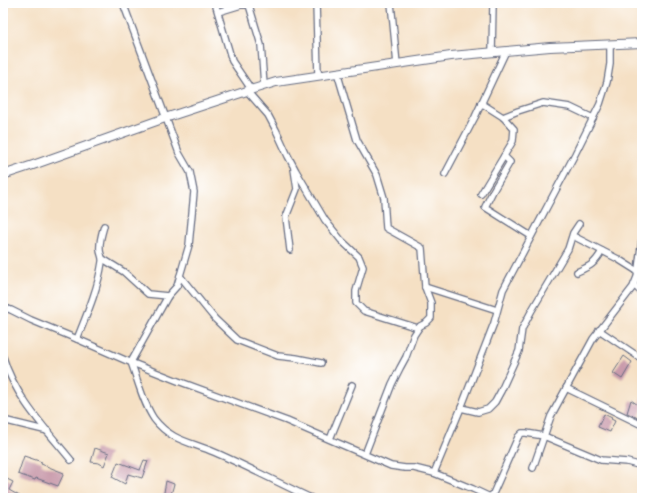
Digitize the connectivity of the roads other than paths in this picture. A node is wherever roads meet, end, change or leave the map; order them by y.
1 (123, 3) edge
2 (216, 3) edge
3 (316, 3) edge
4 (391, 3) edge
5 (493, 3) edge
6 (218, 12) junction
7 (642, 43) edge
8 (610, 45) junction
9 (506, 51) junction
10 (492, 52) junction
11 (397, 64) junction
12 (337, 72) junction
13 (318, 75) junction
14 (264, 86) junction
15 (249, 90) junction
16 (481, 103) junction
17 (503, 117) junction
18 (165, 118) junction
19 (593, 118) junction
20 (504, 156) junction
21 (293, 166) junction
22 (3, 174) edge
23 (445, 174) dead end
24 (481, 194) dead end
25 (579, 224) dead end
26 (104, 226) dead end
27 (531, 236) junction
28 (572, 236) junction
29 (642, 239) edge
30 (290, 250) dead end
31 (602, 251) junction
32 (103, 259) junction
33 (637, 271) junction
34 (577, 272) dead end
35 (180, 276) junction
36 (634, 285) junction
37 (424, 287) junction
38 (642, 293) edge
39 (168, 296) junction
40 (3, 307) edge
41 (497, 310) junction
42 (418, 328) junction
43 (599, 330) junction
44 (77, 339) junction
45 (3, 357) edge
46 (642, 359) edge
47 (131, 362) junction
48 (322, 363) dead end
49 (352, 385) dead end
50 (566, 388) junction
51 (461, 408) junction
52 (3, 420) edge
53 (642, 425) edge
54 (48, 432) junction
55 (544, 436) junction
56 (330, 439) junction
57 (365, 454) junction
58 (71, 460) dead end
59 (642, 466) edge
60 (533, 468) dead end
61 (434, 473) junction
62 (494, 497) edge
63 (311, 498) edge

1 - 18 street
2 - 6 street
3 - 13 street
4 - 11 street
5 - 10 street
6 - 14 street
6 - 15 street
7 - 8 street
8 - 9 street
8 - 19 street
9 - 10 street
9 - 16 street
10 - 11 street
11 - 12 street
12 - 13 street
12 - 37 street
13 - 14 street
14 - 15 street
15 - 18 street
15 - 21 street
16 - 17 street
16 - 23 street
17 - 19 street
17 - 20 street
18 - 22 street
18 - 35 street
19 - 27 street
20 - 24 street
20 - 27 street
21 - 30 street
21 - 42 street
25 - 28 street
26 - 32 street
27 - 41 street
28 - 31 street
28 - 51 street
29 - 33 street
31 - 33 street
31 - 34 street
32 - 39 street
32 - 44 street
33 - 36 street
35 - 39 street
35 - 48 street
36 - 38 street
36 - 43 street
37 - 41 street
37 - 42 street
39 - 47 street
40 - 44 street
41 - 51 street
42 - 57 street
43 - 46 street
43 - 50 street
44 - 47 street
45 - 54 street
47 - 56 street
47 - 63 street
49 - 56 street
50 - 53 street
50 - 55 street
51 - 61 street
52 - 54 street
54 - 58 street
55 - 59 street
55 - 60 street
55 - 62 street
56 - 57 street
57 - 61 street
61 - 62 street

